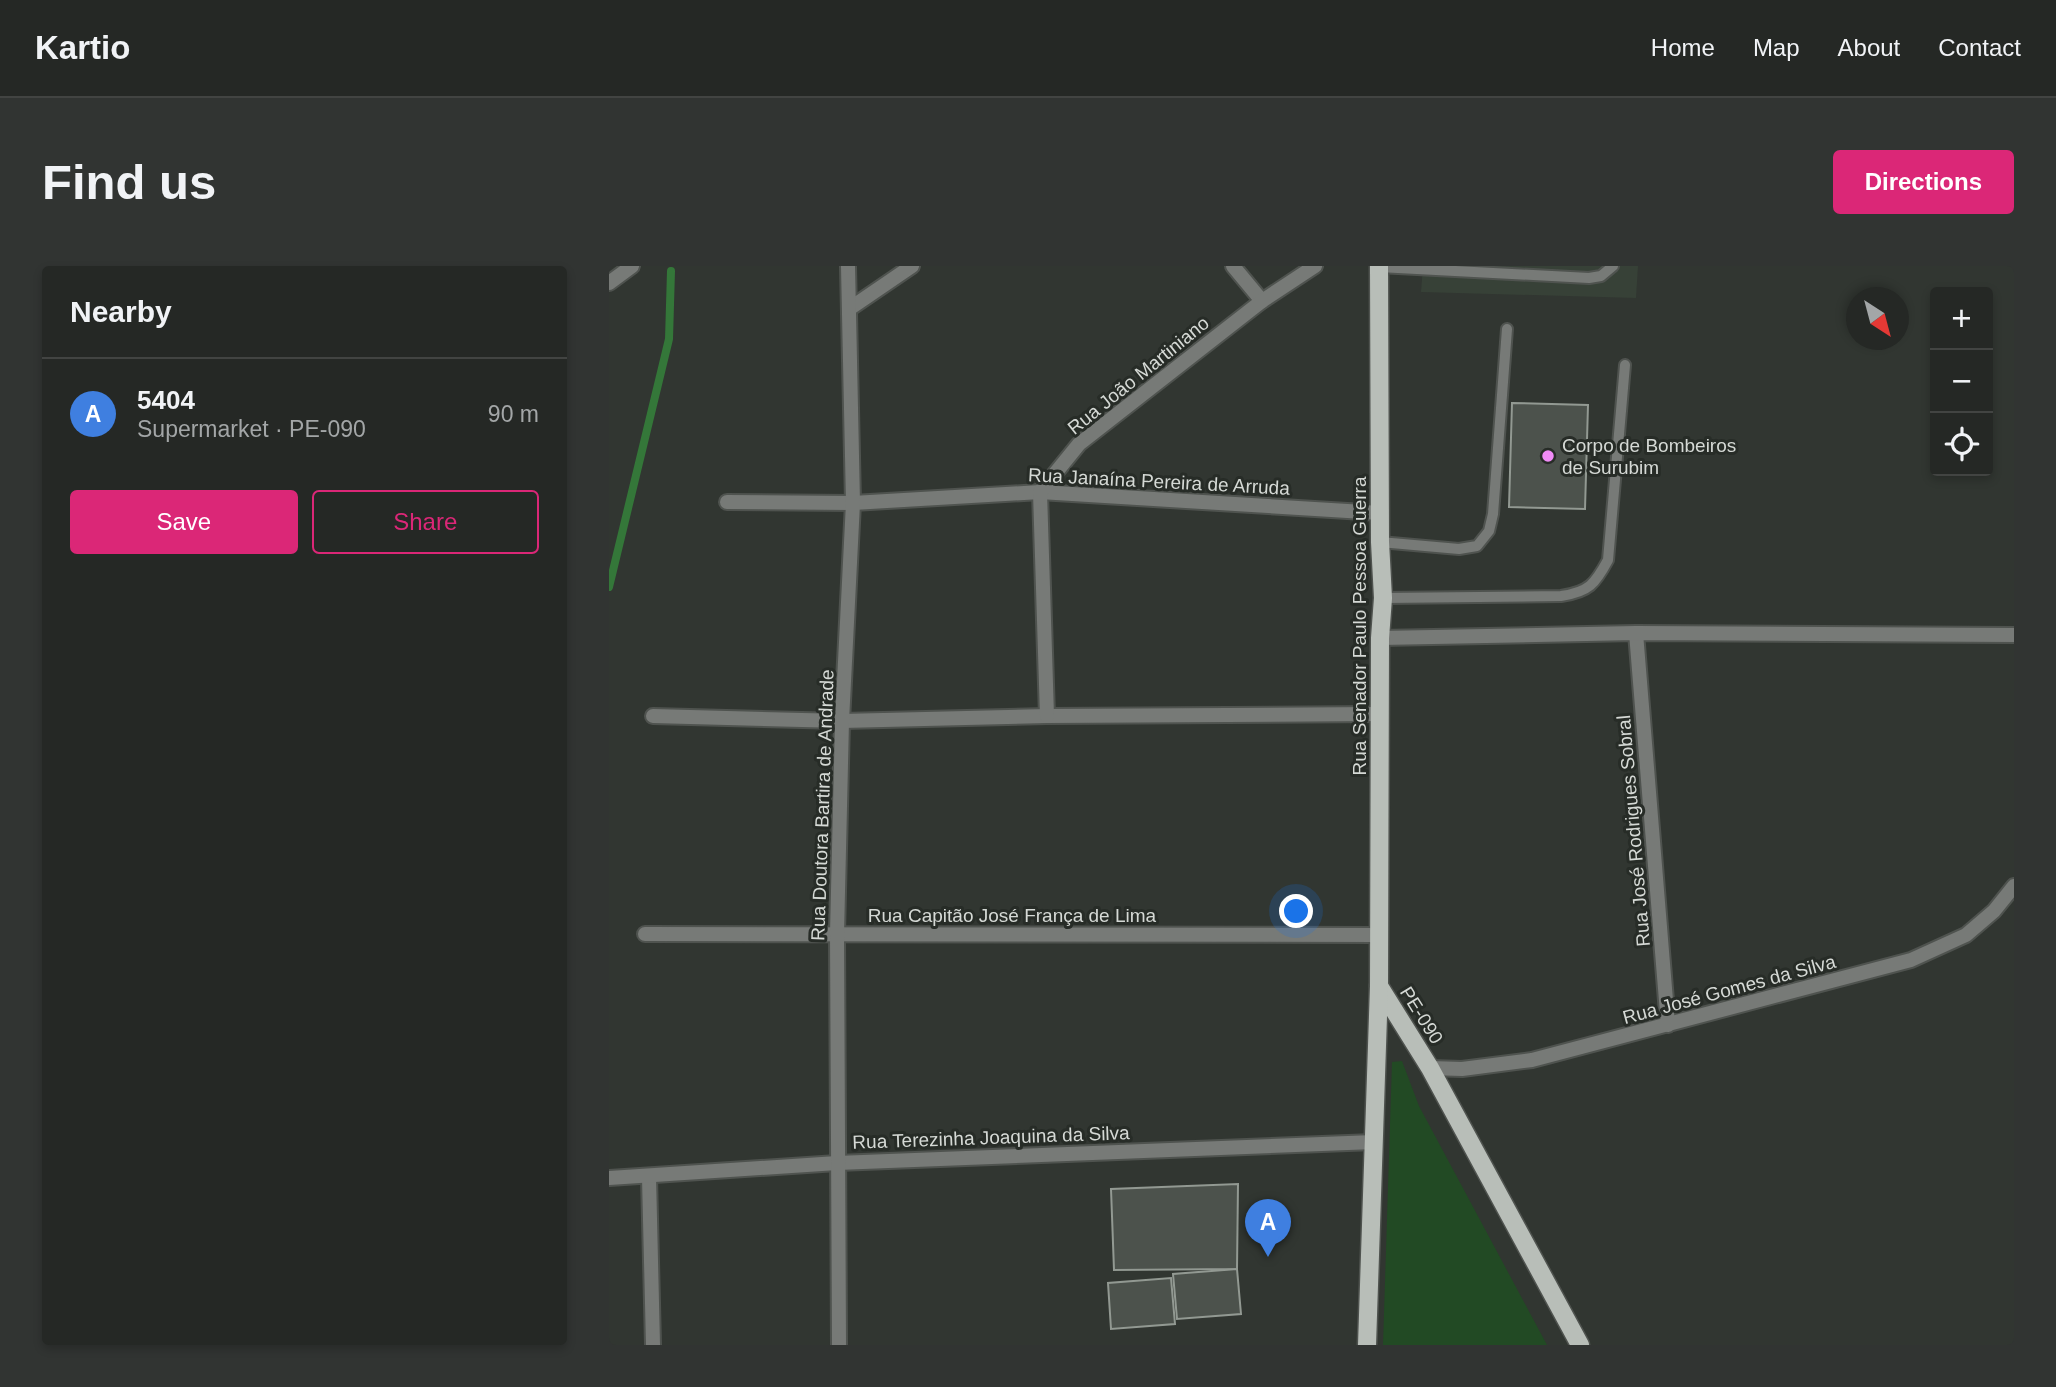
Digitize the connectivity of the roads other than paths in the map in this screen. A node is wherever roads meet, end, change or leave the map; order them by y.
1 (632, 266) edge
2 (848, 266) edge
3 (912, 266) edge
4 (1233, 266) edge
5 (1315, 266) edge
6 (1380, 266) edge
7 (1613, 266) edge
8 (609, 283) edge
9 (1262, 301) junction
10 (849, 309) junction
11 (1507, 328) dead end
12 (1625, 365) dead end
13 (1040, 492) junction
14 (727, 502) dead end
15 (853, 503) junction
16 (1380, 513) junction
17 (1380, 542) junction
18 (1383, 598) junction
19 (1636, 633) junction
20 (2014, 635) edge
21 (1380, 638) junction
22 (1380, 714) junction
23 (653, 716) dead end
24 (1047, 716) junction
25 (842, 721) junction
26 (2014, 886) edge
27 (645, 934) dead end
28 (837, 934) junction
29 (1380, 935) junction
30 (1380, 986) junction
31 (1668, 1025) junction
32 (1430, 1068) junction
33 (1374, 1142) junction
34 (837, 1163) junction
35 (649, 1177) junction
36 (609, 1178) edge
37 (653, 1345) edge
38 (839, 1345) edge
39 (1367, 1345) edge
40 (1580, 1345) edge

1 - 8 street
2 - 10 street, Rua Doutora Bartira de Andrade
3 - 10 street
4 - 9 street
5 - 9 street, Rua João Martiniano
6 - 7 lane
6 - 16 main road, Rua Senador Paulo Pessoa Guerra / PE-090
9 - 13 street, Rua João Martiniano
10 - 15 street, Rua Doutora Bartira de Andrade
11 - 17 lane
12 - 18 lane
13 - 15 street, Rua Janaína Pereira de Arruda
13 - 16 street, Rua Janaína Pereira de Arruda
13 - 24 street
14 - 15 street, Rua Janaína Pereira de Arruda
15 - 25 street, Rua Doutora Bartira de Andrade
16 - 17 main road, Rua Senador Paulo Pessoa Guerra / PE-090
17 - 18 main road, Rua Senador Paulo Pessoa Guerra / PE-090
18 - 21 main road, Rua Senador Paulo Pessoa Guerra / PE-090
19 - 20 street
19 - 21 street
19 - 31 street, Rua José Rodrigues Sobral
21 - 22 main road, Rua Senador Paulo Pessoa Guerra / PE-090
22 - 24 street
22 - 29 main road, Rua Senador Paulo Pessoa Guerra / PE-090
23 - 25 street
24 - 25 street
25 - 28 street, Rua Doutora Bartira de Andrade
26 - 31 street, Rua José Gomes da Silva
27 - 28 street, Rua Capitão José França de Lima
28 - 29 street, Rua Capitão José França de Lima
28 - 34 street, Rua Doutora Bartira de Andrade
29 - 30 main road, Rua Senador Paulo Pessoa Guerra / PE-090
30 - 32 main road, PE-090 / PE-090
30 - 33 main road, PE-090 / PE-090
31 - 32 street, Rua José Gomes da Silva
32 - 40 main road, PE-090 / PE-090
33 - 34 street, Rua Terezinha Joaquina da Silva
33 - 39 main road, PE-090 / PE-090
34 - 35 street, Rua Terezinha Joaquina da Silva
34 - 38 street, Rua Doutora Bartira de Andrade
35 - 36 street, Rua Terezinha Joaquina da Silva
35 - 37 street

